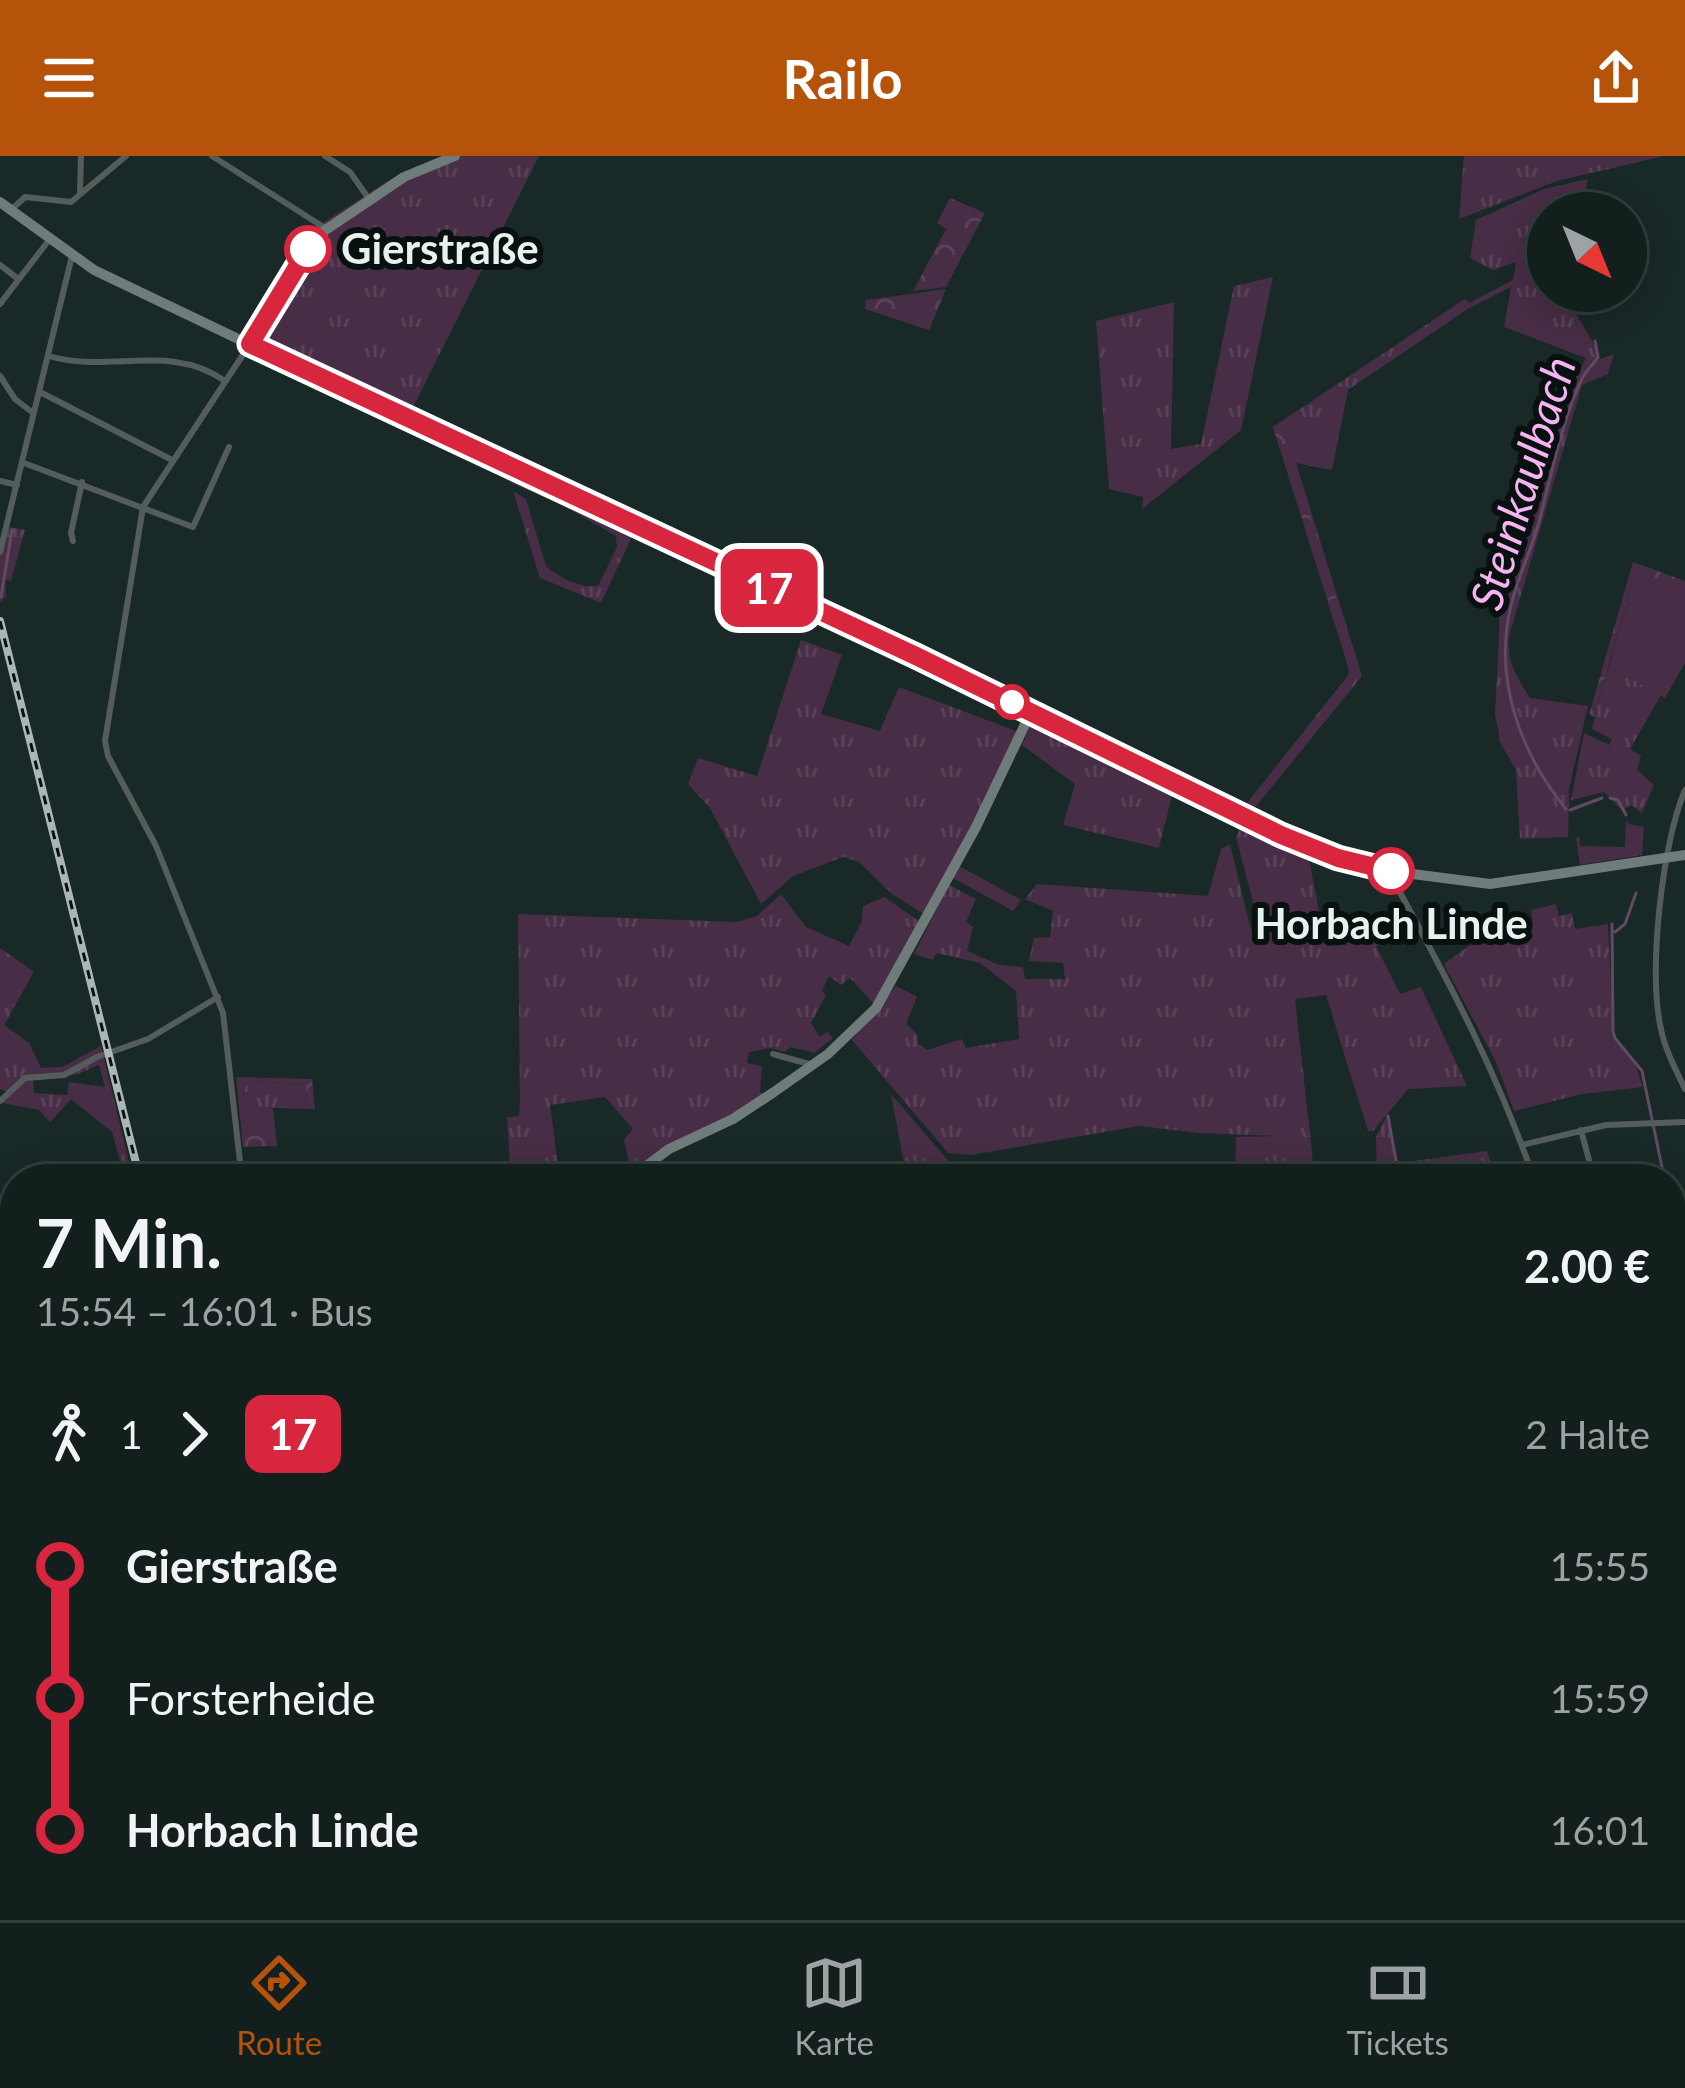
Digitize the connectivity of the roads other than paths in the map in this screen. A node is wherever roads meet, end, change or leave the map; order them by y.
1 (81, 156) edge
2 (126, 156) edge
3 (212, 156) edge
4 (325, 156) edge
5 (455, 156) edge
6 (429, 161) edge
7 (79, 195) junction
8 (369, 199) junction
9 (6, 205) edge
10 (326, 228) junction
11 (52, 238) junction
12 (73, 256) junction
13 (0, 265) edge
14 (16, 278) junction
15 (0, 304) edge
16 (250, 344) junction
17 (49, 356) junction
18 (0, 376) edge
19 (225, 381) junction
20 (40, 392) junction
21 (34, 414) junction
22 (229, 447) dead end
23 (172, 460) junction
24 (23, 463) junction
25 (0, 482) edge
26 (82, 482) junction
27 (17, 485) junction
28 (143, 507) junction
29 (73, 541) dead end
30 (0, 552) edge
31 (1031, 712) junction
32 (1685, 790) edge
33 (1685, 855) edge
34 (1665, 856) junction
35 (1397, 872) junction
36 (218, 997) junction
37 (773, 1054) dead end
38 (813, 1065) junction
39 (1685, 1089) edge
40 (0, 1101) edge
41 (1685, 1122) edge
42 (1581, 1130) junction
43 (1522, 1145) junction
44 (242, 1164) edge
45 (649, 1164) edge
46 (1529, 1164) edge
47 (1590, 1164) edge

1 - 7 street
2 - 7 street
3 - 10 street
4 - 8 street
5 - 6 main road
6 - 8 main road
7 - 9 street
8 - 10 main road
9 - 11 main road
10 - 16 main road
11 - 12 main road
11 - 14 street
12 - 16 main road
12 - 17 street
13 - 14 street
14 - 15 street
16 - 19 street
16 - 31 main road
17 - 19 street
17 - 20 street
18 - 21 street
19 - 23 street
20 - 21 street
20 - 23 street
21 - 24 street
22 - 28 street
23 - 28 street
24 - 26 street
24 - 27 street
25 - 27 street
26 - 28 street
26 - 29 street
27 - 30 street
28 - 36 street
31 - 35 main road
31 - 38 main road
32 - 34 street
33 - 34 main road
34 - 35 main road
34 - 39 street
35 - 43 street
36 - 40 street
36 - 44 street
37 - 38 street
38 - 45 main road
41 - 42 street
42 - 43 street
42 - 47 street
43 - 46 street

